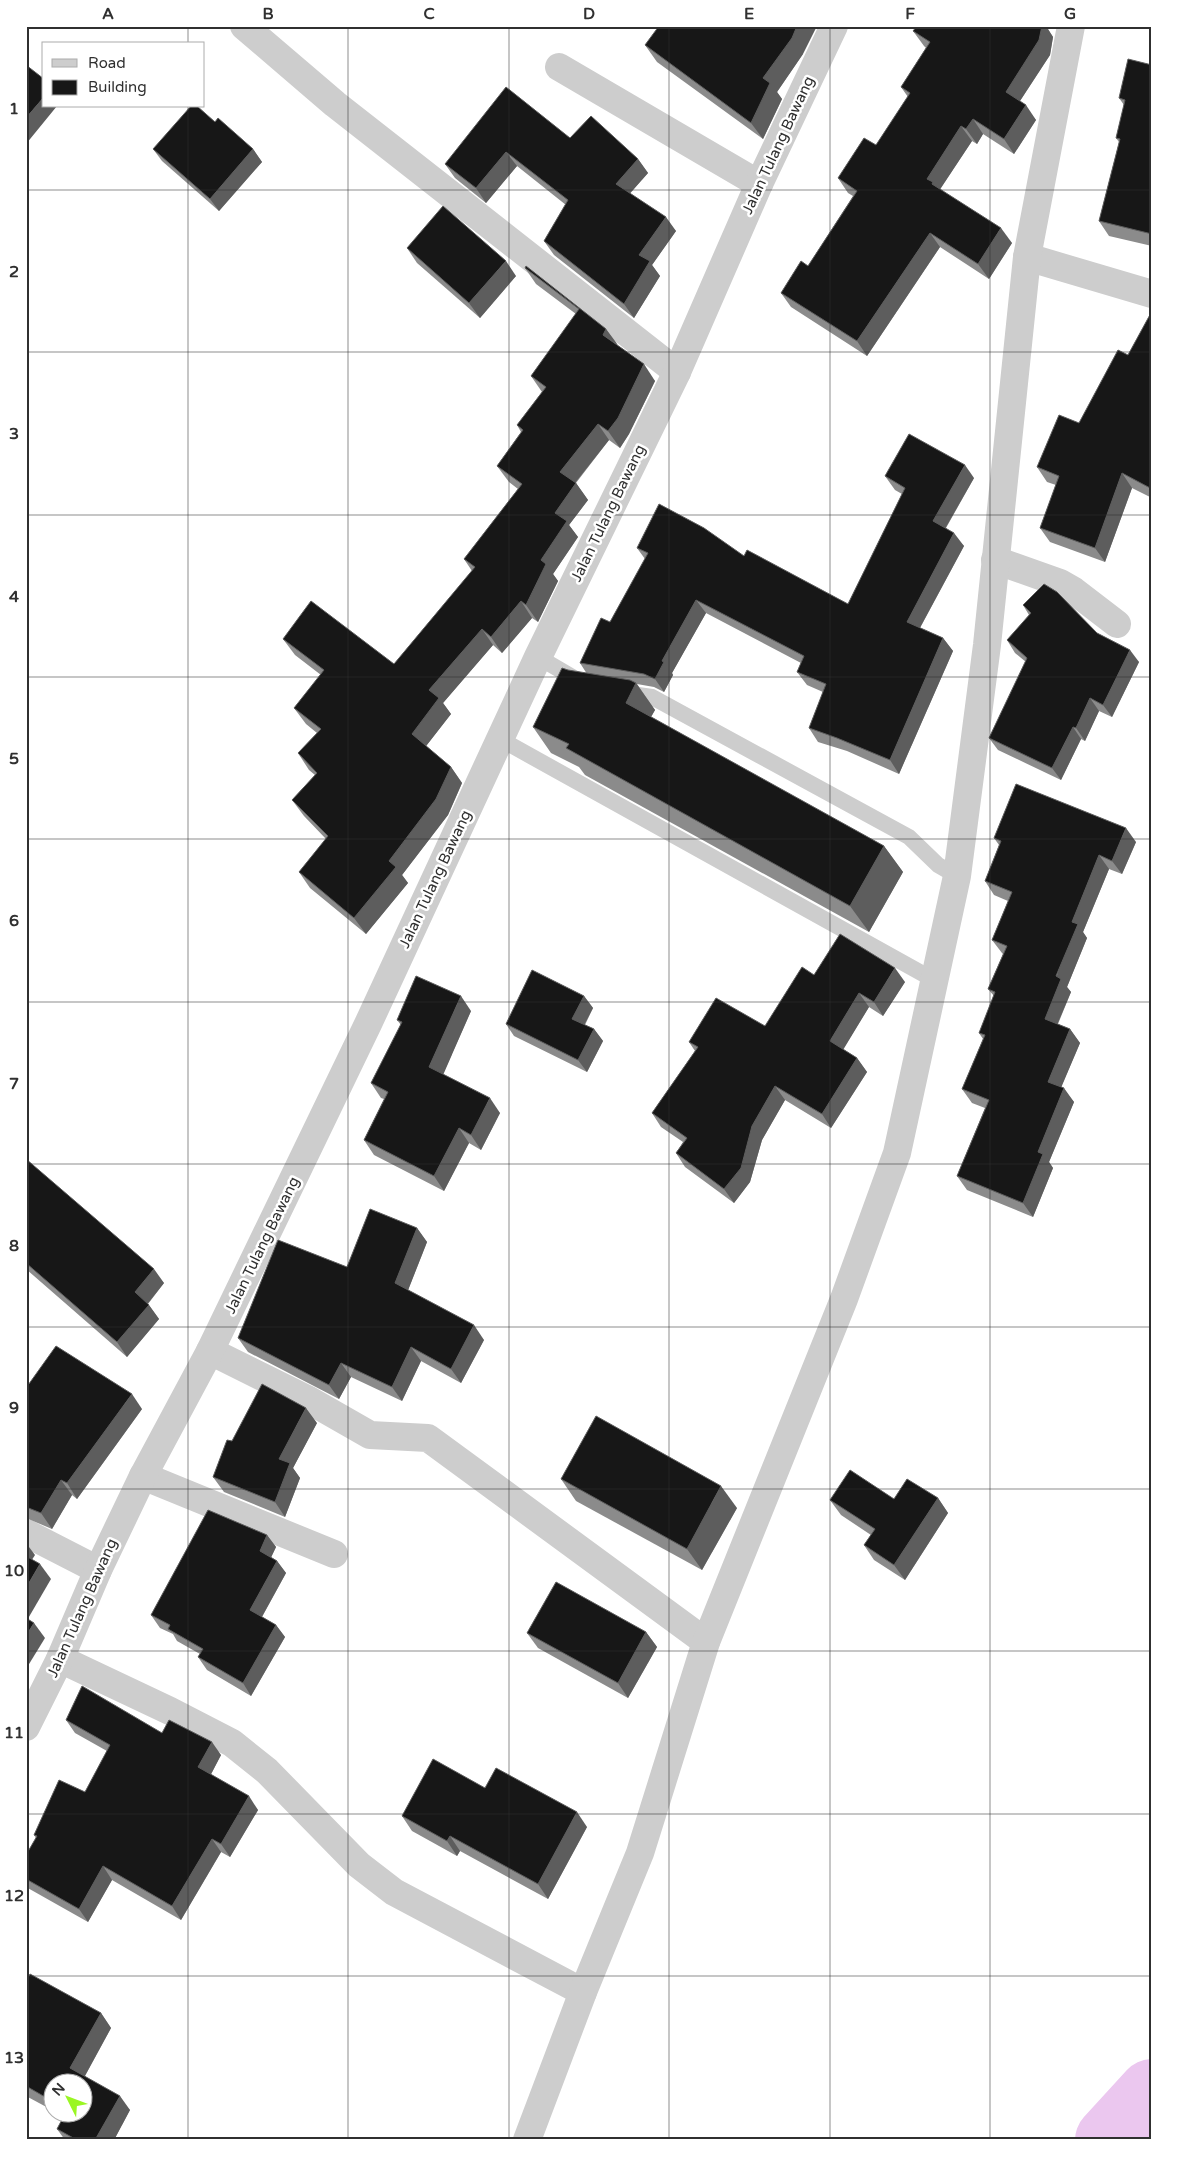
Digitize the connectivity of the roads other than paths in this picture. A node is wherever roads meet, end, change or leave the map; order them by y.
1 (244, 26) edge
2 (834, 26) edge
3 (1071, 26) edge
4 (559, 67) dead end
5 (759, 184) junction
6 (1027, 256) junction
7 (1152, 294) edge
8 (677, 372) junction
9 (995, 560) junction
10 (1117, 624) dead end
11 (538, 657) junction
12 (500, 739) junction
13 (957, 876) junction
14 (934, 980) junction
15 (210, 1351) junction
16 (143, 1476) junction
17 (26, 1533) edge
18 (334, 1554) dead end
19 (98, 1570) junction
20 (706, 1642) junction
21 (60, 1660) junction
22 (26, 1727) edge
23 (583, 1992) junction
24 (527, 2140) edge

1 - 8 street
2 - 5 street, Jalan Tulang Bawang
3 - 6 street
4 - 5 street
5 - 8 street, Jalan Tulang Bawang
6 - 7 street
6 - 9 street
8 - 11 street, Jalan Tulang Bawang
9 - 10 street
9 - 13 street
11 - 12 street, Jalan Tulang Bawang
11 - 13 lane
12 - 14 lane
12 - 15 street, Jalan Tulang Bawang
13 - 14 street
14 - 20 street
15 - 16 street, Jalan Tulang Bawang
15 - 20 street
16 - 18 street
16 - 19 street, Jalan Tulang Bawang
17 - 19 street
19 - 21 street, Jalan Tulang Bawang
20 - 23 street
21 - 22 street, Jalan Tulang Bawang
21 - 23 street
23 - 24 street

